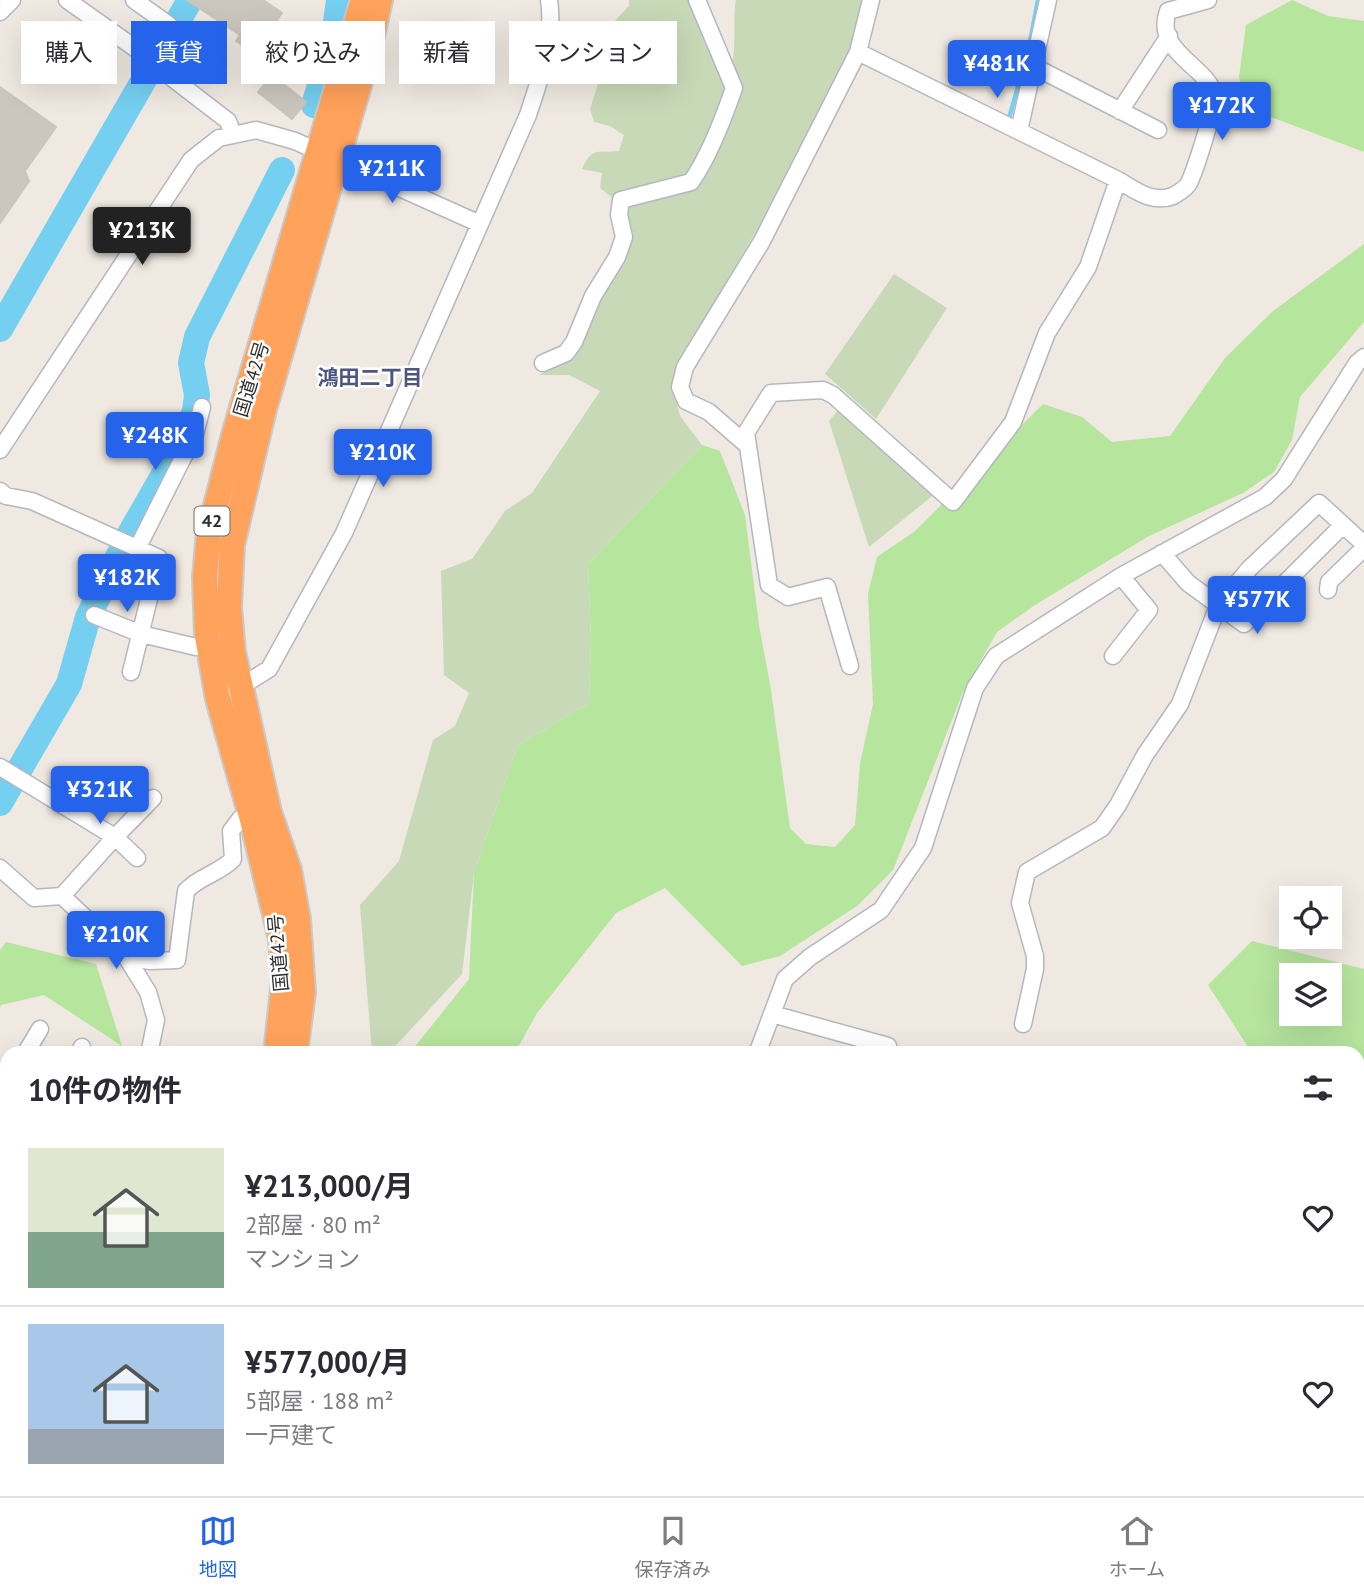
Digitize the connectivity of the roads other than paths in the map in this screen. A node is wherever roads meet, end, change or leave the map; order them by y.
1 (12, 0) edge
2 (67, 0) edge
3 (134, 0) edge
4 (363, 0) edge
5 (380, 0) edge
6 (549, 0) edge
7 (697, 0) edge
8 (871, 0) edge
9 (1048, 0) edge
10 (1208, 0) edge
11 (0, 12) edge
12 (163, 21) edge
13 (1169, 36) junction
14 (131, 45) edge
15 (859, 52) junction
16 (1033, 66) junction
17 (180, 84) edge
18 (1121, 111) junction
19 (1157, 130) dead end
20 (1019, 131) junction
21 (233, 135) junction
22 (328, 157) junction
23 (1118, 180) junction
24 (480, 223) junction
25 (1364, 357) edge
26 (543, 363) dead end
27 (202, 407) dead end
28 (747, 445) junction
29 (0, 450) edge
30 (0, 491) edge
31 (1343, 525) junction
32 (1364, 546) edge
33 (136, 549) junction
34 (1162, 554) junction
35 (1121, 576) junction
36 (1328, 590) dead end
37 (1218, 606) junction
38 (94, 615) dead end
39 (141, 634) junction
40 (196, 647) dead end
41 (1113, 656) dead end
42 (850, 666) dead end
43 (131, 672) dead end
44 (229, 694) junction
45 (11, 773) edge
46 (153, 798) dead end
47 (260, 814) junction
48 (114, 837) junction
49 (137, 858) dead end
50 (0, 868) edge
51 (62, 896) junction
52 (125, 955) junction
53 (772, 1014) junction
54 (1023, 1024) dead end
55 (40, 1029) dead end
56 (30, 1046) edge
57 (151, 1046) edge
58 (277, 1046) edge
59 (296, 1046) edge
60 (760, 1046) edge
61 (888, 1046) dead end

1 - 11 street
2 - 14 street
3 - 12 street
4 - 22 highway, 国道42号 / 42
5 - 22 highway, 国道42号 / 42
6 - 24 street
7 - 26 street
8 - 15 street
9 - 16 street
10 - 13 street
13 - 18 street
13 - 23 street
15 - 20 street
15 - 28 street
16 - 18 street
16 - 20 street
17 - 21 street
18 - 19 street
20 - 23 street
21 - 22 street
21 - 29 street
22 - 24 street
22 - 44 highway, 国道42号 / 42
23 - 28 street
24 - 44 street
25 - 34 street
27 - 33 street
28 - 42 street
30 - 33 street
31 - 32 street
31 - 37 street
31 - 37 street
32 - 36 street
33 - 39 street
34 - 35 street
34 - 37 street
35 - 41 street
35 - 53 street
37 - 54 street
38 - 39 street
39 - 40 street
39 - 43 street
44 - 47 highway, 国道42号 / 42
45 - 48 street
46 - 48 street
47 - 52 street
47 - 58 highway, 国道42号 / 42
47 - 59 highway, 国道42号 / 42
48 - 49 street
48 - 51 street
50 - 51 street
51 - 52 street
52 - 57 street
53 - 60 street
53 - 61 street
55 - 56 street

